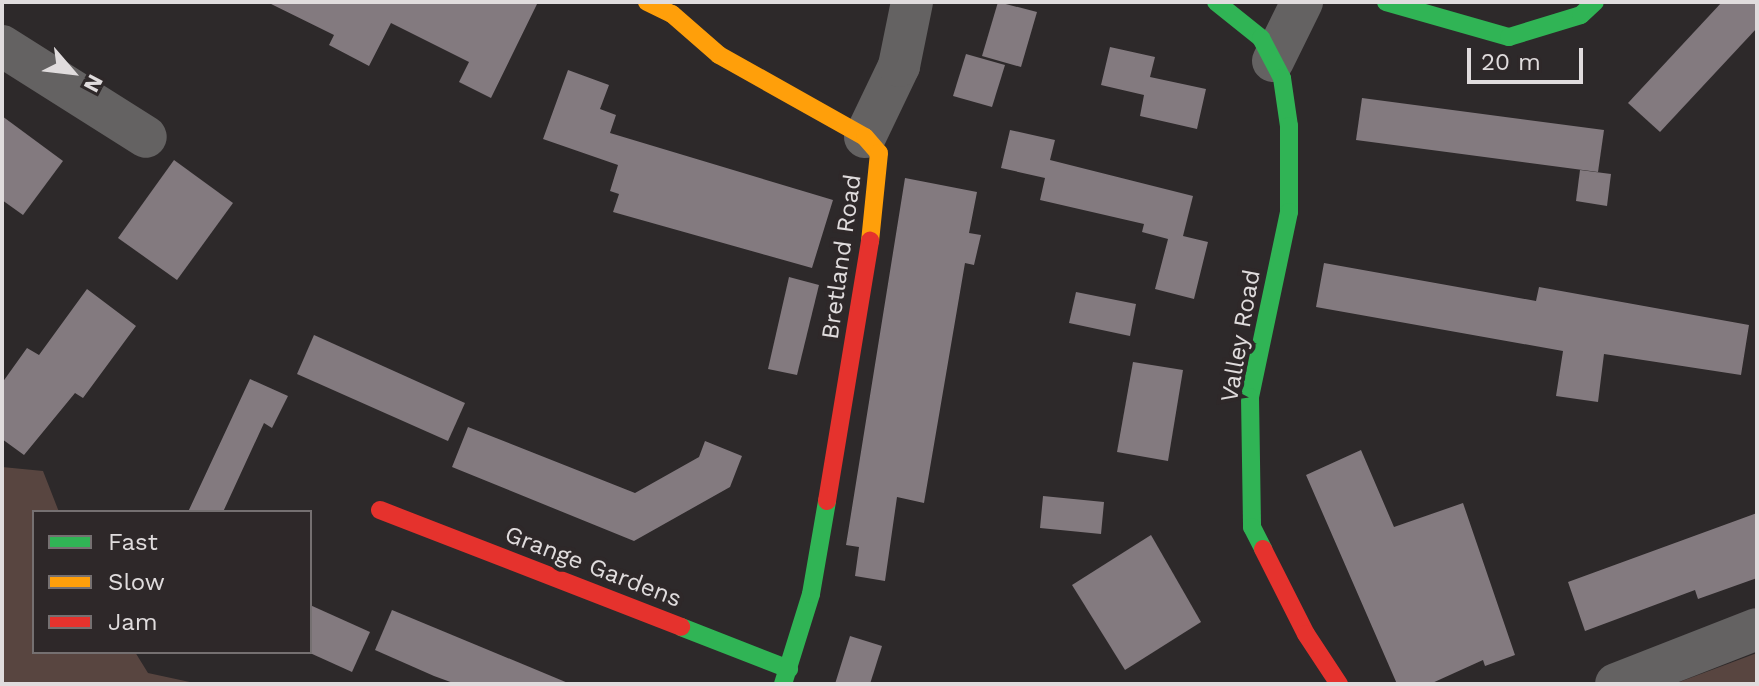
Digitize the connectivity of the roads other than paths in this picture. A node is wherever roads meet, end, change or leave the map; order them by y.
1 (647, 2) edge
2 (912, 2) edge
3 (1216, 2) edge
4 (1302, 2) edge
5 (1386, 2) edge
6 (1595, 2) edge
7 (2, 46) edge
8 (1273, 61) junction
9 (146, 137) dead end
10 (865, 137) junction
11 (380, 510) dead end
12 (1757, 629) edge
13 (786, 676) edge
14 (1339, 684) edge
15 (1616, 684) edge

1 - 10 street
2 - 10 street
3 - 8 street, Valley Road
4 - 8 street
5 - 6 street
7 - 9 street
8 - 14 street, Valley Road
10 - 13 street, Bretland Road
11 - 13 street, Grange Gardens
12 - 15 street

